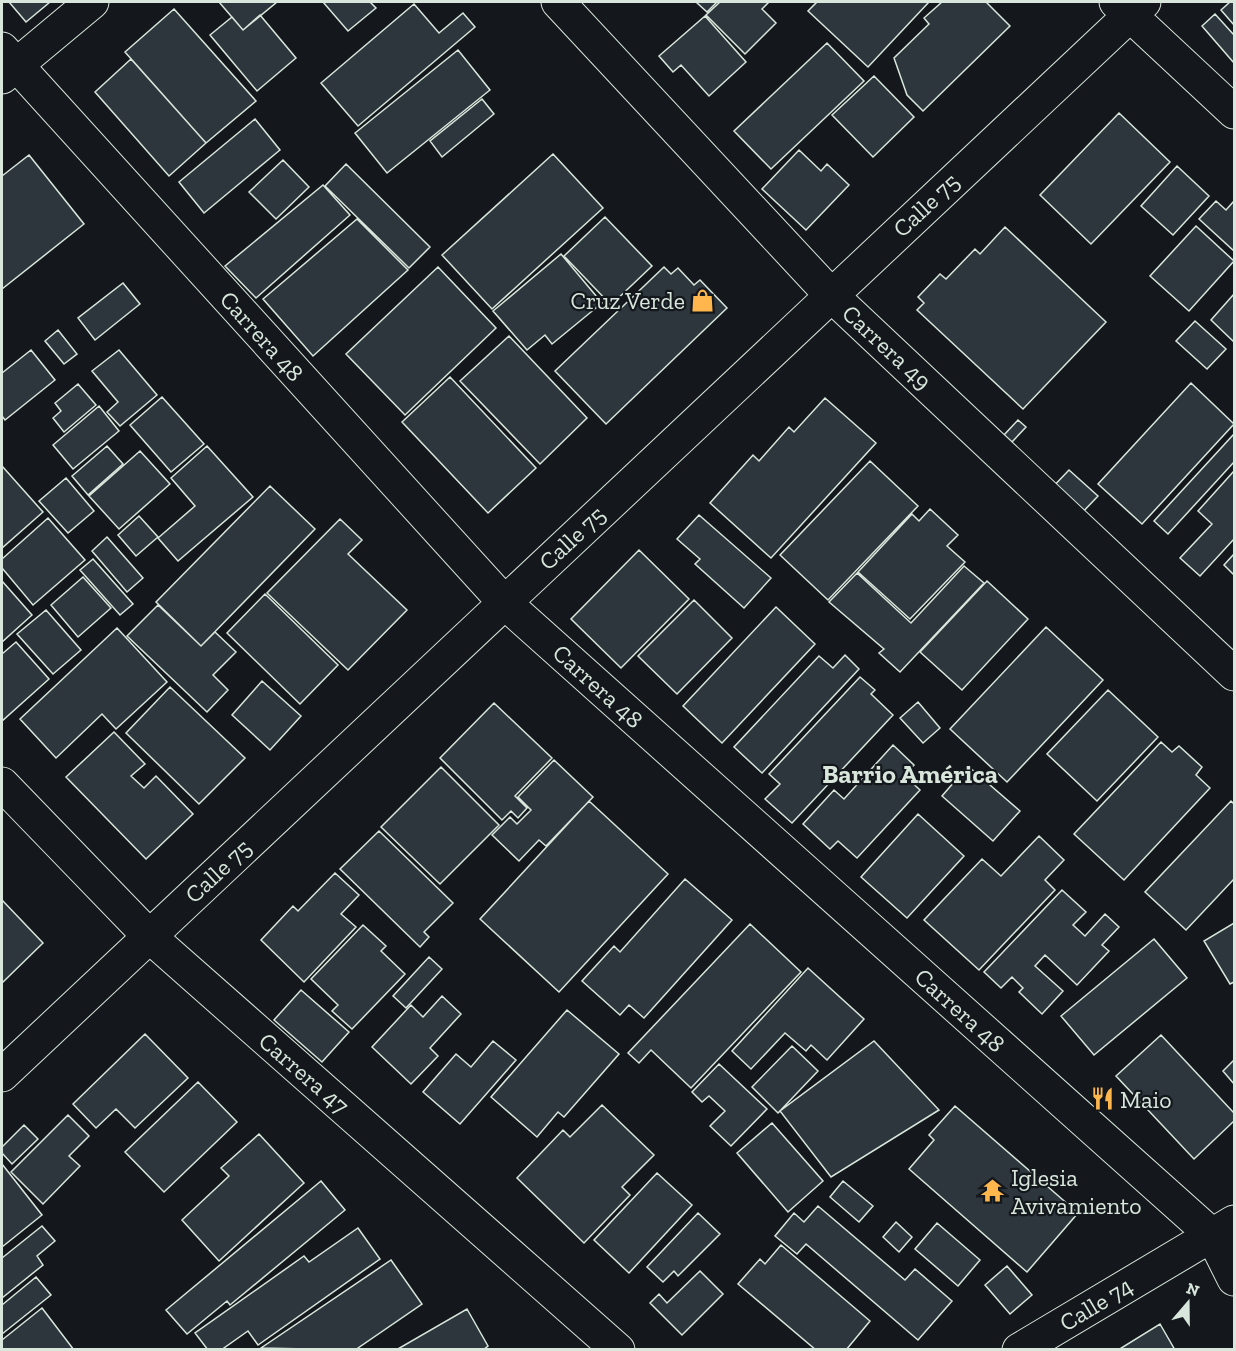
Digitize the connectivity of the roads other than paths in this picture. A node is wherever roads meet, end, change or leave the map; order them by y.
1 (92, 2) edge
2 (558, 2) edge
3 (1130, 6) edge
4 (6, 64) edge
5 (1234, 112) edge
6 (831, 295) junction
7 (504, 602) junction
8 (1234, 674) edge
9 (2, 784) edge
10 (149, 936) junction
11 (2, 1075) edge
12 (1223, 1228) edge
13 (1234, 1279) edge
14 (618, 1350) edge
15 (1019, 1350) edge

1 - 4 street
2 - 6 street, Carrera 49
3 - 5 street
3 - 6 street, Calle 75
4 - 7 street, Carrera 48
6 - 7 street, Calle 75
6 - 8 street, Carrera 49
7 - 10 street, Calle 75
7 - 12 street, Carrera 48
9 - 10 street, Carrera 47
10 - 11 street, Calle 75
10 - 14 street, Carrera 47
12 - 13 street, Carrera 48
12 - 15 street, Calle 74

